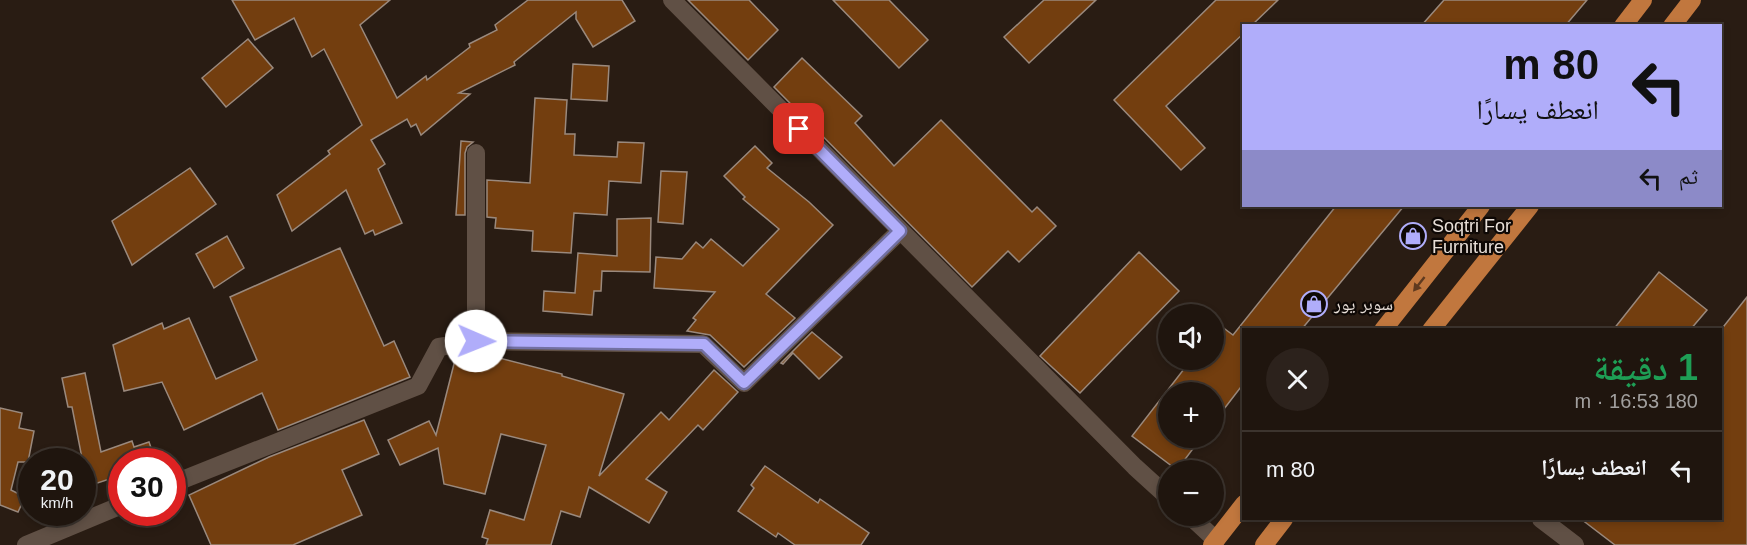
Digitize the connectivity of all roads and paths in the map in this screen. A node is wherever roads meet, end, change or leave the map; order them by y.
1 (672, 0) edge
2 (1643, 0) edge
3 (1692, 0) edge
4 (1625, 24) edge
5 (1674, 24) edge
6 (476, 153) dead end
7 (1480, 207) edge
8 (1529, 207) edge
9 (900, 231) junction
10 (1385, 328) edge
11 (1433, 328) edge
12 (476, 341) junction
13 (186, 478) edge
14 (1158, 488) edge
15 (1242, 507) edge
16 (108, 511) edge
17 (1283, 520) edge
18 (1542, 520) edge
19 (1199, 526) edge
20 (1214, 542) edge
21 (26, 545) edge
22 (1264, 545) edge
23 (1575, 545) edge

1 - 9 street
2 - 4 highway
3 - 5 highway
6 - 12 street
7 -> 10 highway
8 - 11 highway
9 - 12 street
9 - 14 street
12 - 13 street
15 - 20 highway
16 - 21 street
17 - 22 highway
18 - 23 street
19 - 20 street

